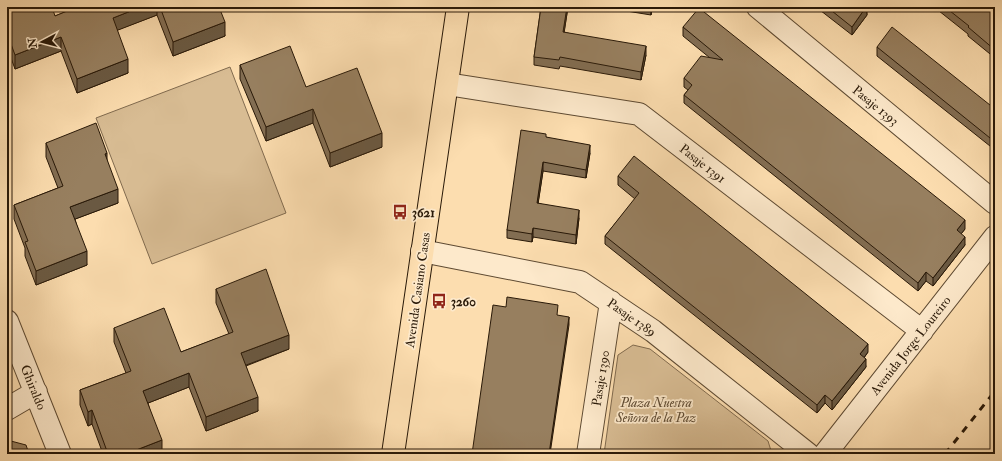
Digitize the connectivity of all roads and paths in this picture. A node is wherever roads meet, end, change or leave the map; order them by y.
1 (458, 7) edge
2 (758, 7) edge
3 (447, 84) junction
4 (995, 203) edge
5 (995, 237) edge
6 (422, 251) junction
7 (611, 302) junction
8 (7, 320) edge
9 (922, 331) junction
10 (36, 392) junction
11 (7, 409) edge
12 (60, 454) edge
13 (393, 454) edge
14 (588, 454) edge
15 (808, 454) edge
16 (825, 454) edge

1 - 3 main road, Avenida Casiano Casas
2 - 4 street, Pasaje 1393
3 - 6 main road, Avenida Casiano Casas
3 - 9 street, Pasaje 1391
5 - 9 street, Avenida Jorge Loureiro
6 - 7 street, Pasaje 1389
6 - 13 main road, Avenida Casiano Casas
7 - 14 street, Pasaje 1390
7 - 15 street, Pasaje 1389
8 - 10 street, Ghiraldo
9 - 16 street, Avenida Jorge Loureiro
10 - 11 street
10 - 12 street, Ghiraldo

